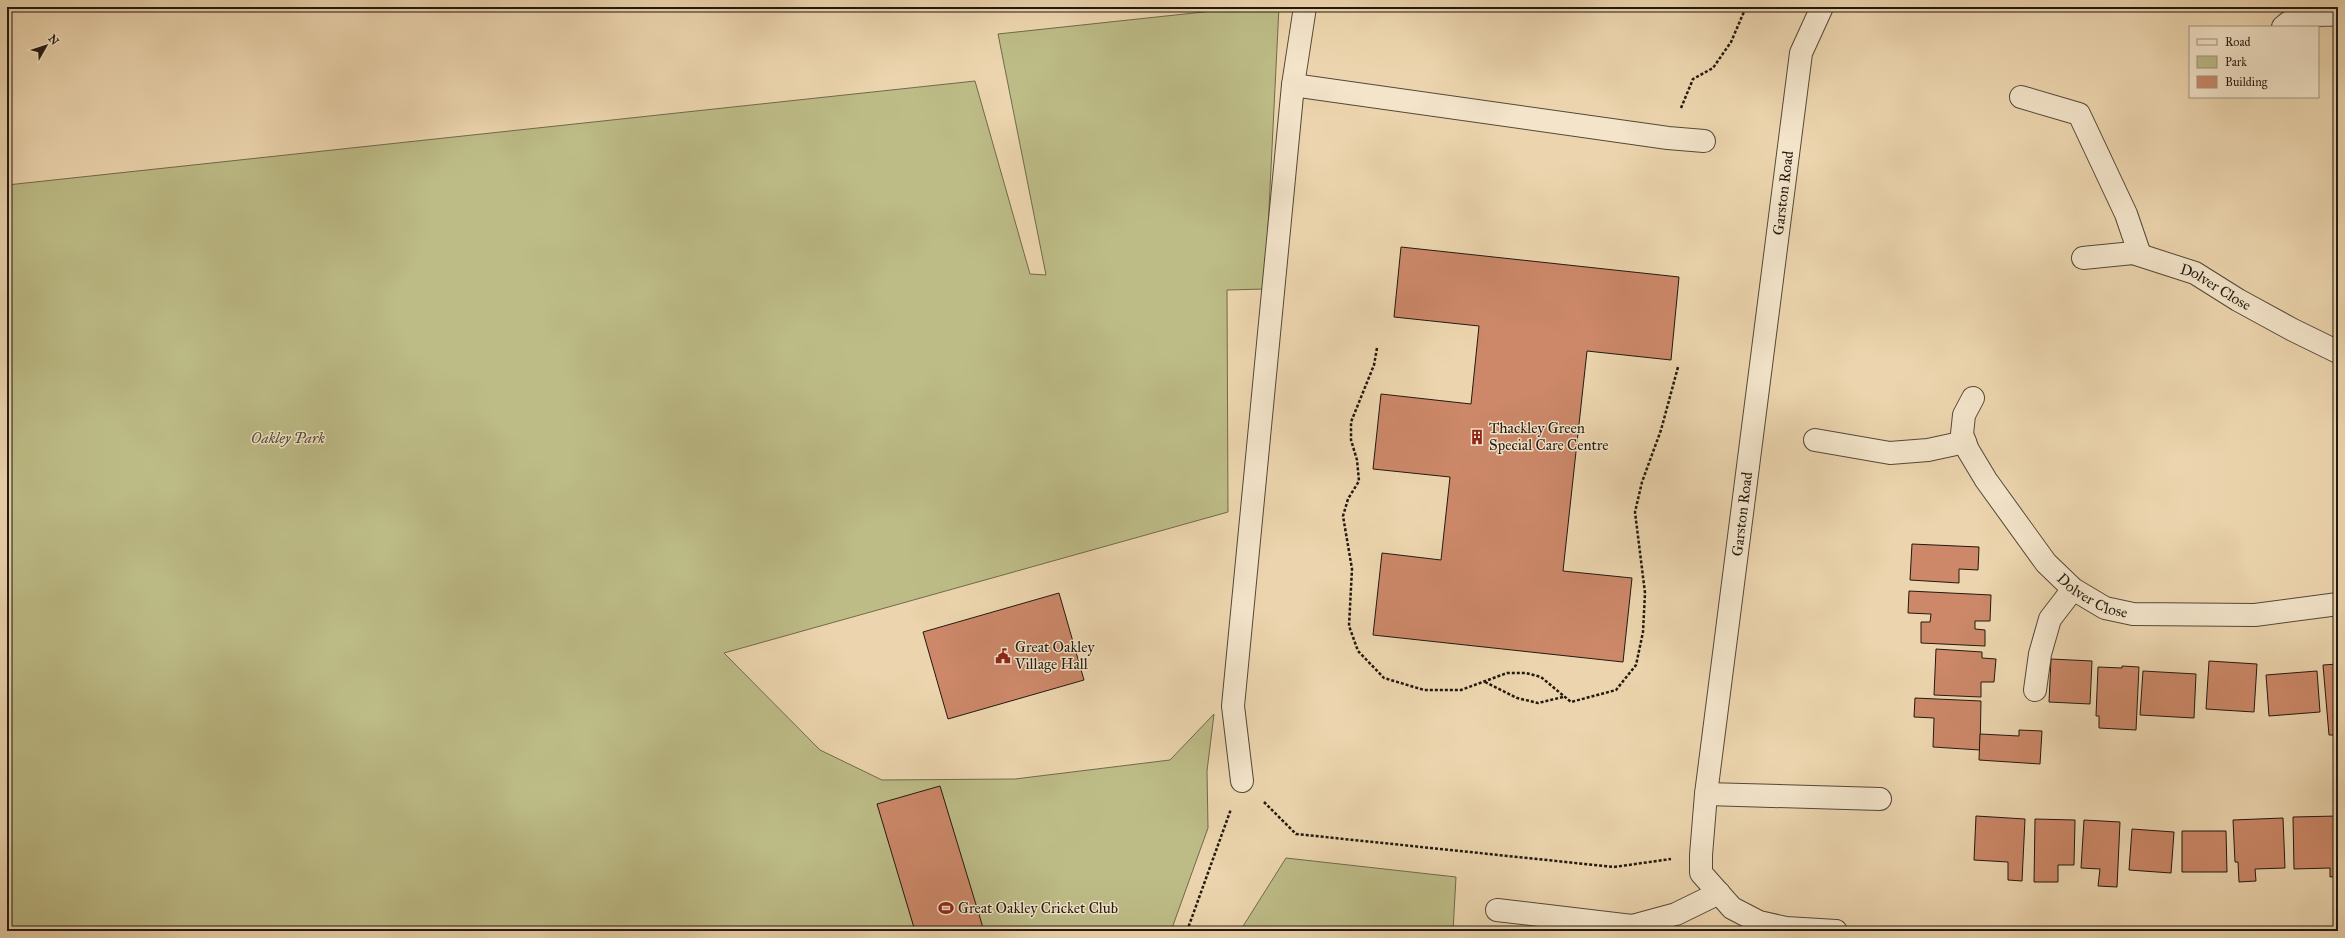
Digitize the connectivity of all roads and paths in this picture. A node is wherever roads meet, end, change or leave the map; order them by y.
1 (1306, 7) edge
2 (1746, 7) edge
3 (1822, 7) edge
4 (2338, 14) edge
5 (2290, 18) edge
6 (1293, 84) junction
7 (2022, 96) dead end
8 (1668, 138) junction
9 (1704, 141) dead end
10 (2140, 255) junction
11 (2083, 258) dead end
12 (1377, 348) dead end
13 (2338, 352) edge
14 (1678, 367) dead end
15 (1973, 398) dead end
16 (1815, 440) dead end
17 (1965, 442) junction
18 (2073, 589) junction
19 (2338, 604) edge
20 (1485, 682) junction
21 (2035, 690) dead end
22 (1563, 697) junction
23 (1242, 781) junction
24 (1706, 794) junction
25 (1880, 799) dead end
26 (1701, 855) junction
27 (1719, 893) junction
28 (1497, 910) dead end
29 (1187, 931) edge
30 (1836, 931) edge

1 - 6 street
2 - 8 path
3 - 24 street, Garston Road
4 - 5 street
6 - 8 street
6 - 23 street
7 - 10 street
8 - 9 street
10 - 11 street, Dolver Close
10 - 13 street, Dolver Close
12 - 20 path
14 - 22 path
15 - 17 street, Dolver Close
16 - 17 street
17 - 18 street, Dolver Close
18 - 19 street, Dolver Close
18 - 21 street
20 - 22 path
20 - 22 path
23 - 26 path
23 - 29 path
24 - 25 street
24 - 26 street, Garston Road
26 - 27 street, Garston Road
27 - 28 street
27 - 30 street, Garston Road

